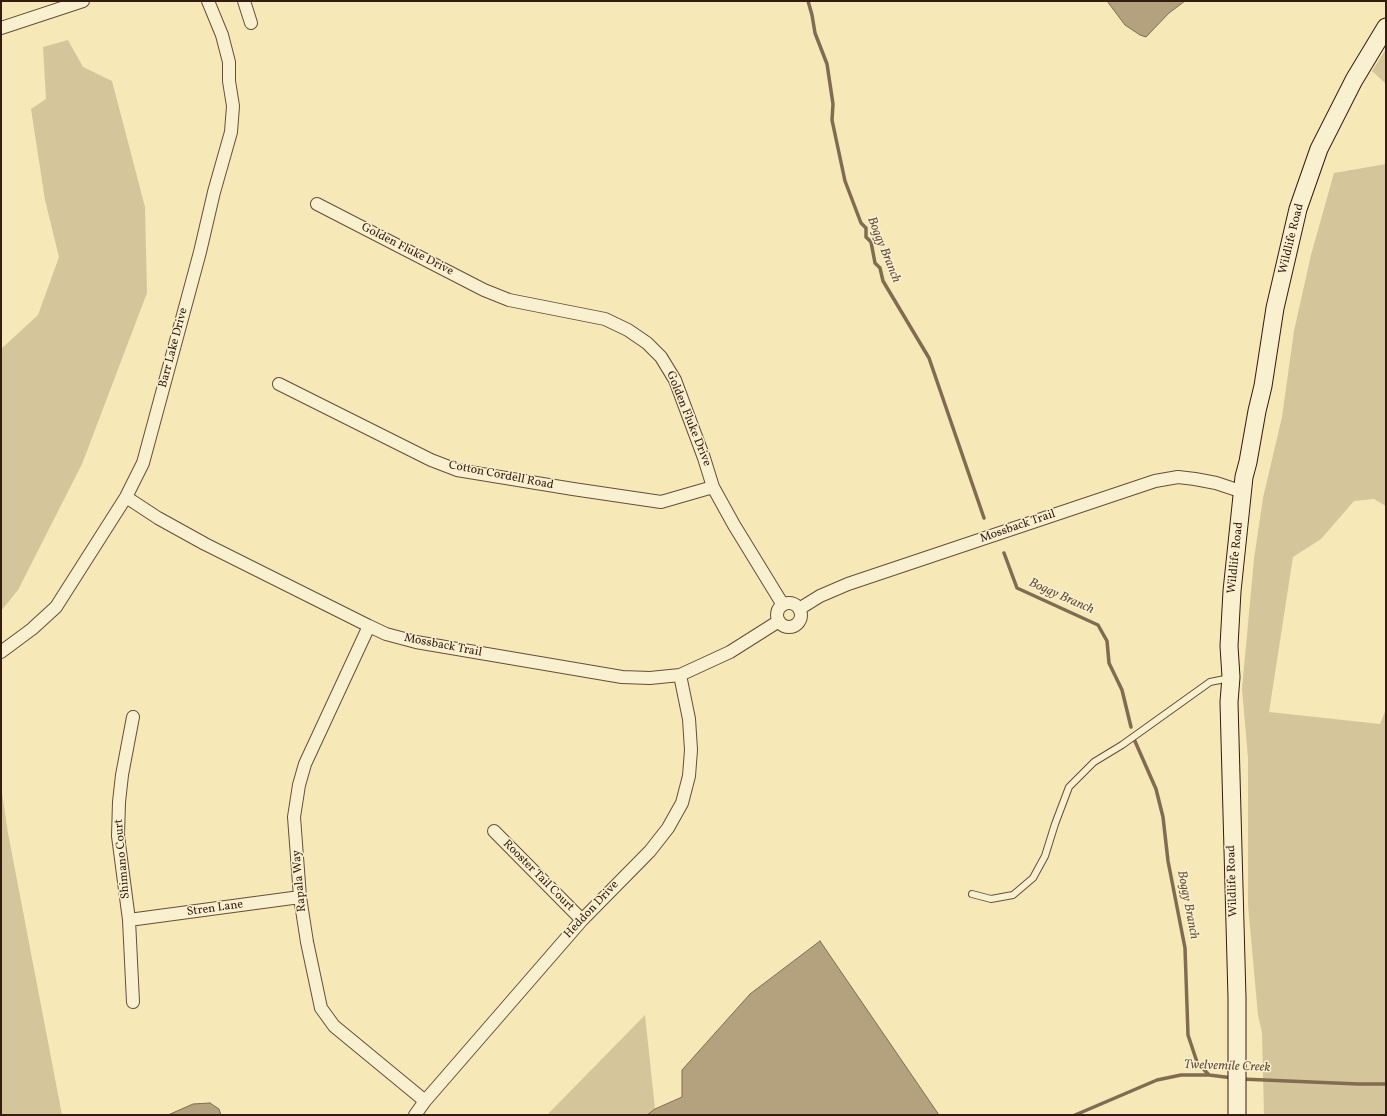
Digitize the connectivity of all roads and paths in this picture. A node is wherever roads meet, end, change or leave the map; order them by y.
1 (83, 1) edge
2 (208, 1) edge
3 (244, 1) edge
4 (251, 23) dead end
5 (1386, 27) edge
6 (1, 28) edge
7 (317, 204) dead end
8 (280, 384) dead end
9 (713, 488) junction
10 (1243, 492) junction
11 (126, 497) junction
12 (783, 605) junction
13 (799, 609) junction
14 (779, 621) junction
15 (369, 626) junction
16 (1, 652) edge
17 (680, 675) junction
18 (1231, 678) junction
19 (134, 717) dead end
20 (494, 831) dead end
21 (972, 894) dead end
22 (300, 897) junction
23 (129, 920) junction
24 (582, 920) junction
25 (133, 1002) dead end
26 (426, 1101) junction
27 (1237, 1107) edge
28 (416, 1115) edge

1 - 6 street
2 - 11 street, Barr Lake Drive
3 - 4 street
5 - 10 street, Wildlife Road
7 - 9 street, Golden Fluke Drive
8 - 9 street, Cotton Cordell Road
9 - 12 street, Golden Fluke Drive
10 - 13 street, Mossback Trail
10 - 18 street, Wildlife Road
11 - 15 street, Mossback Trail
11 - 16 street, Barr Lake Drive
12 - 13 street
12 - 14 street
13 - 14 street
14 - 17 street, Mossback Trail
15 - 17 street, Mossback Trail
15 - 22 street, Rapala Way
17 - 24 street, Heddon Drive
18 - 21 lane
18 - 27 street, Wildlife Road
19 - 23 street, Shimano Court
20 - 24 street, Rooster Tail Court
22 - 23 street, Stren Lane
22 - 26 street, Rapala Way
23 - 25 street, Shimano Court
24 - 26 street, Heddon Drive
26 - 28 street, Heddon Drive

